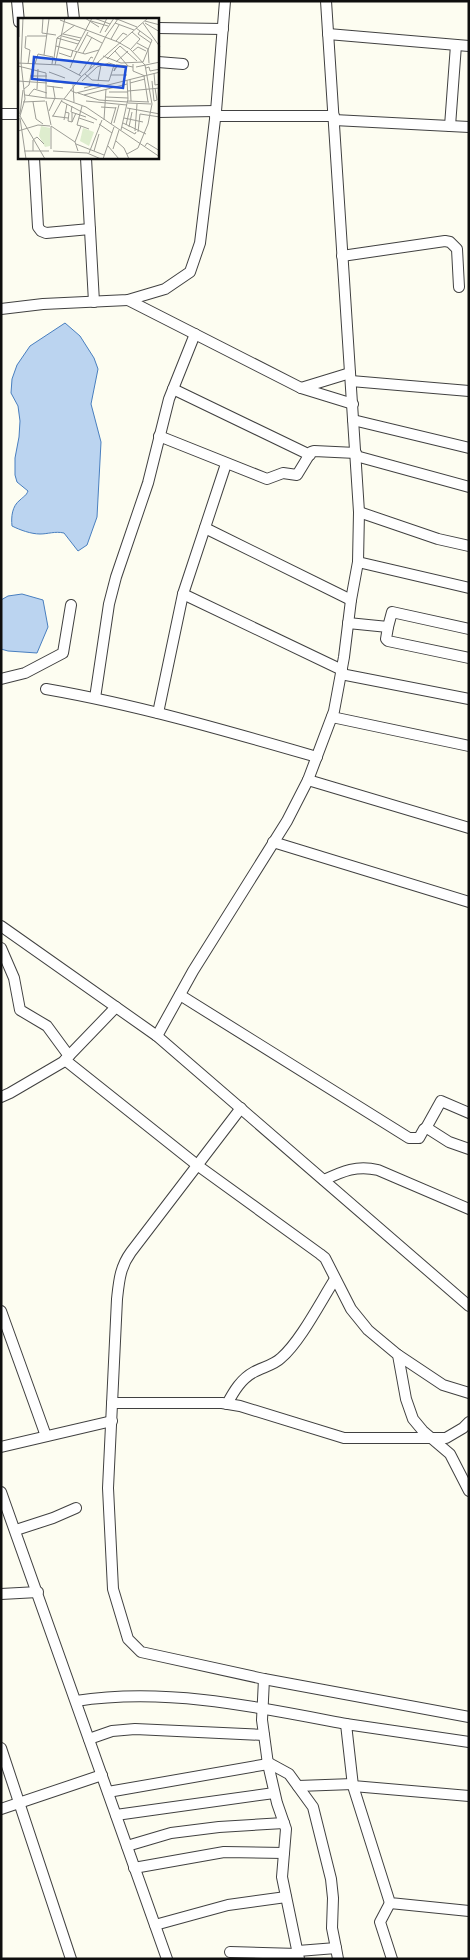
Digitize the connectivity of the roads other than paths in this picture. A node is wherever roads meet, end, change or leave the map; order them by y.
1 (17, 1) edge
2 (72, 1) edge
3 (225, 1) edge
4 (326, 1) edge
5 (19, 18) edge
6 (74, 18) edge
7 (159, 28) edge
8 (223, 29) junction
9 (328, 34) junction
10 (456, 45) junction
11 (469, 46) edge
12 (159, 62) edge
13 (183, 64) dead end
14 (159, 112) edge
15 (216, 113) junction
16 (1, 114) edge
17 (18, 114) edge
18 (334, 118) junction
19 (450, 126) junction
20 (469, 128) edge
21 (34, 159) edge
22 (86, 159) edge
23 (90, 229) junction
24 (342, 256) junction
25 (459, 287) dead end
26 (128, 300) junction
27 (94, 302) junction
28 (1, 309) edge
29 (195, 334) junction
30 (350, 377) junction
31 (301, 388) junction
32 (173, 389) junction
33 (469, 391) edge
34 (352, 404) junction
35 (353, 420) junction
36 (159, 436) junction
37 (469, 448) edge
38 (310, 455) junction
39 (356, 455) junction
40 (226, 464) junction
41 (469, 487) edge
42 (359, 512) junction
43 (205, 528) junction
44 (469, 546) edge
45 (358, 562) junction
46 (469, 588) edge
47 (183, 594) junction
48 (351, 600) junction
49 (71, 605) dead end
50 (348, 623) junction
51 (388, 627) junction
52 (469, 629) edge
53 (469, 658) edge
54 (342, 672) junction
55 (1, 679) edge
56 (46, 689) dead end
57 (94, 698) junction
58 (469, 699) edge
59 (158, 713) junction
60 (332, 717) junction
61 (469, 746) edge
62 (317, 757) junction
63 (308, 780) junction
64 (469, 828) edge
65 (273, 842) junction
66 (469, 902) edge
67 (1, 926) edge
68 (1, 948) edge
69 (180, 995) junction
70 (116, 1007) junction
71 (157, 1036) junction
72 (67, 1058) junction
73 (1, 1096) edge
74 (241, 1108) junction
75 (469, 1112) edge
76 (426, 1128) junction
77 (469, 1149) edge
78 (197, 1166) junction
79 (324, 1180) junction
80 (469, 1209) edge
81 (335, 1279) junction
82 (469, 1306) edge
83 (1, 1310) edge
84 (398, 1355) junction
85 (469, 1392) edge
86 (112, 1403) junction
87 (227, 1404) junction
88 (112, 1421) junction
89 (469, 1422) edge
90 (46, 1436) junction
91 (435, 1439) junction
92 (1, 1447) edge
93 (466, 1482) edge
94 (1, 1492) edge
95 (469, 1492) edge
96 (76, 1508) dead end
97 (16, 1530) junction
98 (38, 1592) junction
99 (1, 1594) edge
100 (264, 1678) junction
101 (76, 1701) junction
102 (263, 1708) junction
103 (469, 1717) edge
104 (346, 1724) junction
105 (264, 1735) junction
106 (89, 1738) junction
107 (469, 1742) edge
108 (1, 1748) edge
109 (268, 1763) junction
110 (102, 1775) junction
111 (353, 1785) junction
112 (298, 1786) junction
113 (108, 1792) junction
114 (274, 1793) junction
115 (469, 1796) edge
116 (20, 1803) junction
117 (1, 1809) edge
118 (116, 1815) junction
119 (284, 1823) junction
120 (126, 1846) junction
121 (284, 1853) junction
122 (134, 1868) junction
123 (286, 1896) junction
124 (390, 1902) junction
125 (469, 1911) edge
126 (154, 1925) junction
127 (230, 1952) dead end
128 (337, 1954) edge
129 (298, 1955) edge
130 (71, 1959) edge
131 (167, 1959) edge
132 (392, 1959) edge

1 - 5 street
2 - 6 street
3 - 8 street
4 - 9 street
7 - 8 street
8 - 15 street
9 - 10 street
9 - 18 street
10 - 11 street
10 - 19 street
12 - 13 street
14 - 15 street
15 - 18 street
15 - 26 street
16 - 17 street
18 - 19 street
18 - 24 street
19 - 20 street
21 - 23 street
22 - 23 street
23 - 27 street
24 - 25 street
24 - 30 street
26 - 27 street
26 - 29 street
27 - 28 street
29 - 31 street
29 - 32 street
30 - 31 street
30 - 33 street
30 - 34 street
31 - 34 street
32 - 36 street
32 - 38 street
34 - 35 street
35 - 37 street
35 - 39 street
36 - 40 street
36 - 57 street
38 - 39 street
38 - 40 street
39 - 41 street
39 - 42 street
40 - 43 street
42 - 44 street
42 - 45 street
43 - 47 street
43 - 48 street
45 - 46 street
45 - 48 street
47 - 54 street
47 - 59 street
48 - 50 street
49 - 55 street
50 - 51 street
50 - 54 street
51 - 52 street
51 - 53 street
54 - 58 street
54 - 60 street
56 - 57 street
57 - 59 street
59 - 62 street
60 - 61 street
60 - 62 street
62 - 63 street
63 - 64 street
63 - 65 street
65 - 66 street
65 - 69 street
67 - 70 street
68 - 72 street
69 - 71 street
69 - 76 street
70 - 71 street
70 - 72 street
71 - 74 street
72 - 73 street
72 - 78 street
74 - 78 street
74 - 79 street
75 - 76 street
76 - 77 street
78 - 81 street
78 - 86 street
79 - 80 street
79 - 82 street
81 - 84 street
81 - 87 street
83 - 90 street
84 - 85 street
84 - 91 street
86 - 87 street
86 - 88 street
87 - 91 street
88 - 90 street
88 - 100 street
89 - 91 street
90 - 92 street
91 - 93 street
93 - 95 street
94 - 97 street
96 - 97 street
97 - 98 street
98 - 99 street
98 - 101 street
100 - 102 street
100 - 103 street
101 - 102 street
101 - 106 street
102 - 104 street
102 - 105 street
104 - 107 street
104 - 111 street
105 - 106 street
105 - 109 street
106 - 110 street
108 - 116 street
109 - 112 street
109 - 113 street
109 - 114 street
110 - 113 street
110 - 116 street
111 - 112 street
111 - 115 street
111 - 124 street
112 - 128 street
113 - 118 street
114 - 118 street
114 - 119 street
116 - 117 street
116 - 130 street
118 - 120 street
119 - 120 street
119 - 121 street
120 - 122 street
121 - 122 street
121 - 123 street
122 - 126 street
123 - 126 street
123 - 129 street
124 - 125 street
124 - 132 street
126 - 131 street
127 - 129 street
128 - 129 street

